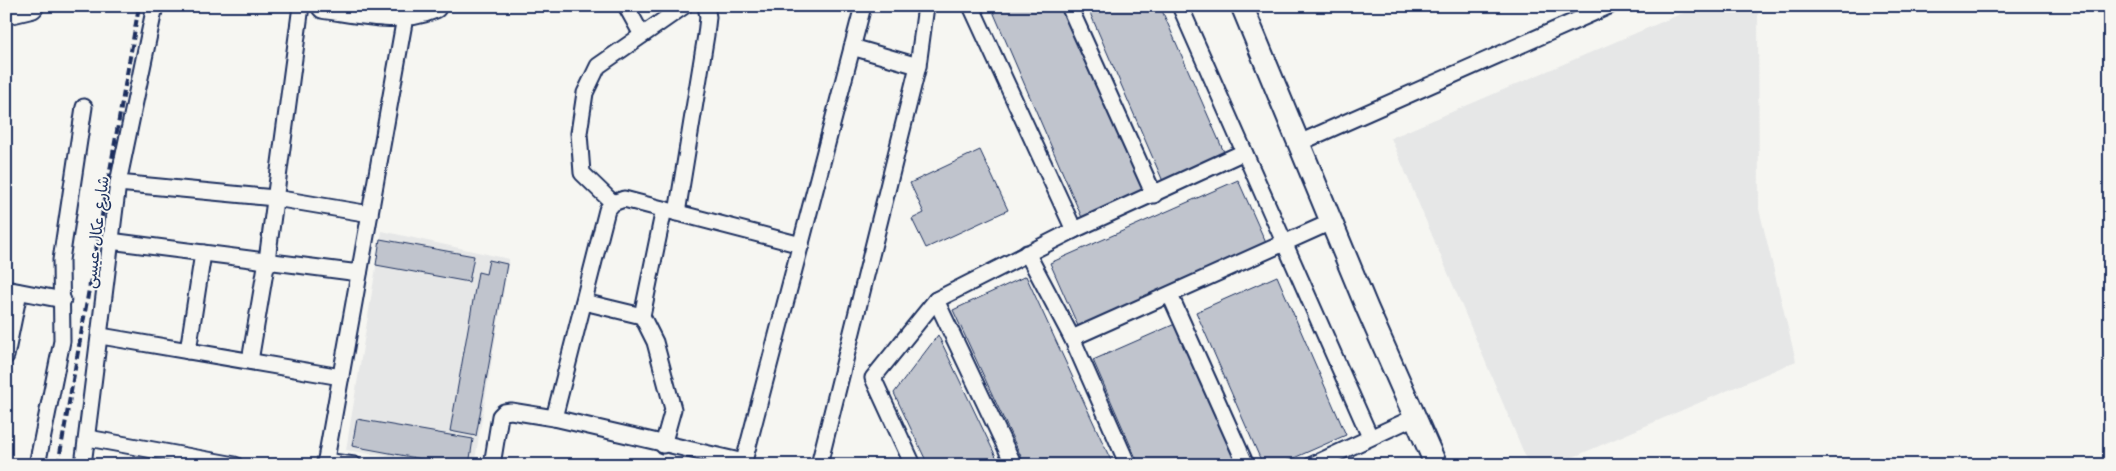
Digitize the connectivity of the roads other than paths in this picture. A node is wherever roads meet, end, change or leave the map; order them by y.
1 (31, 6) edge
2 (155, 6) edge
3 (300, 6) edge
4 (324, 6) edge
5 (434, 6) edge
6 (626, 6) edge
7 (684, 6) edge
8 (706, 6) edge
9 (863, 6) edge
10 (926, 6) edge
11 (971, 6) edge
12 (1069, 6) edge
13 (1180, 6) edge
14 (1242, 6) edge
15 (1609, 6) edge
16 (406, 10) edge
17 (6, 12) edge
18 (642, 35) junction
19 (852, 47) junction
20 (918, 66) junction
21 (84, 107) dead end
22 (1299, 143) junction
23 (1244, 152) junction
24 (118, 183) junction
25 (1154, 195) junction
26 (275, 198) junction
27 (613, 203) junction
28 (670, 211) junction
29 (370, 214) junction
30 (1331, 222) junction
31 (1074, 230) junction
32 (110, 241) junction
33 (801, 244) junction
34 (1285, 244) junction
35 (202, 253) junction
36 (1027, 253) junction
37 (267, 260) junction
38 (359, 273) junction
39 (12, 291) edge
40 (1170, 295) junction
41 (62, 300) junction
42 (936, 300) junction
43 (584, 302) junction
44 (642, 316) junction
45 (101, 336) junction
46 (1072, 338) junction
47 (188, 351) junction
48 (6, 356) edge
49 (250, 361) junction
50 (341, 376) junction
51 (1415, 417) junction
52 (554, 418) junction
53 (1370, 437) junction
54 (88, 438) junction
55 (664, 445) junction
56 (325, 463) edge
57 (744, 464) edge
58 (37, 465) edge
59 (83, 465) edge
60 (234, 465) edge
61 (354, 465) edge
62 (492, 465) edge
63 (819, 465) edge
64 (914, 465) edge
65 (1014, 465) edge
66 (1128, 465) edge
67 (1246, 465) edge
68 (1312, 465) edge
69 (1436, 465) edge

1 - 17 main road
2 - 24 street, شارع عكال عيسى
3 - 26 street
4 - 16 main road
5 - 16 main road
6 - 18 street
7 - 18 street
8 - 28 street
9 - 19 street
10 - 20 street
11 - 31 street
12 - 25 street
13 - 23 street
14 - 22 main road
15 - 22 street
16 - 29 street
18 - 27 street
19 - 20 street
19 - 33 street
20 - 63 street
21 - 41 street
22 - 30 main road
23 - 25 street
23 - 34 street
24 - 26 street
24 - 32 street, شارع عكال عيسى
25 - 31 street
26 - 29 street
26 - 37 street
27 - 28 street
27 - 43 street
28 - 33 street
28 - 44 street
29 - 38 street
30 - 34 street
30 - 51 main road
31 - 36 street
32 - 35 street
32 - 45 street, شارع عكال عيسى
33 - 57 street
34 - 40 street
34 - 53 street
35 - 37 street
35 - 47 street
36 - 42 street
36 - 46 street
37 - 38 street
37 - 49 street
38 - 50 street
39 - 41 street
39 - 48 street
40 - 46 street
40 - 67 street
41 - 58 street
42 - 64 street
42 - 65 street
43 - 44 street
43 - 52 street
44 - 55 street
45 - 47 street
45 - 54 street, شارع عكال عيسى
46 - 66 street
47 - 49 street
49 - 50 street
50 - 56 street
51 - 53 street
51 - 69 main road
52 - 55 street
52 - 62 street
53 - 68 street
54 - 59 street, شارع عكال عيسى
54 - 60 street
55 - 57 street
56 - 61 street

